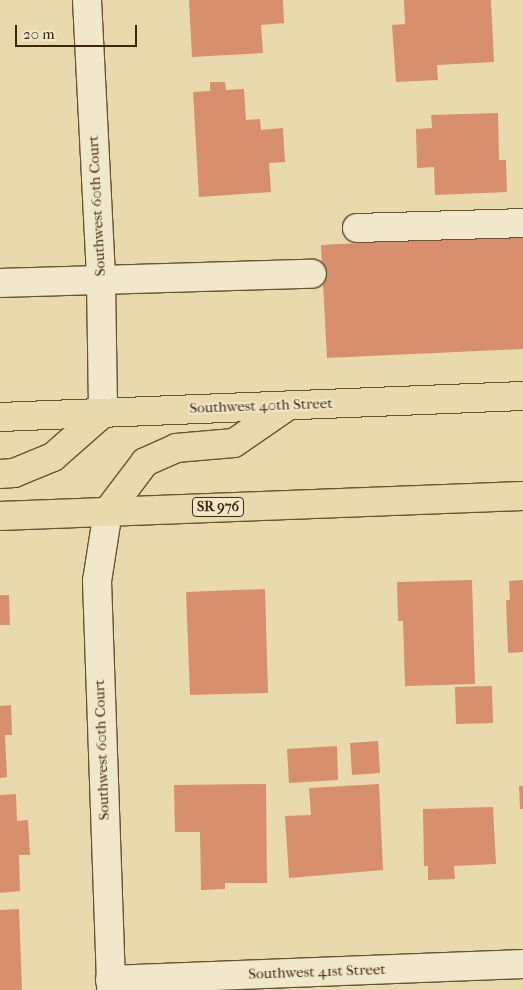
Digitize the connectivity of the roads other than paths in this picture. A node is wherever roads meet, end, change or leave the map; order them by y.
1 (87, 0) edge
2 (523, 223) edge
3 (357, 228) dead end
4 (312, 274) dead end
5 (101, 280) junction
6 (0, 283) edge
7 (523, 396) edge
8 (288, 405) junction
9 (103, 413) junction
10 (0, 417) edge
11 (0, 474) edge
12 (523, 496) edge
13 (108, 511) junction
14 (0, 516) edge
15 (523, 964) edge
16 (110, 985) edge

1 - 5 street, Southwest 60th Court
2 - 3 street
4 - 5 street
5 - 6 street
5 - 9 street, Southwest 60th Court
7 - 8 main road, Southwest 40th Street
8 - 9 main road, Southwest 40th Street
8 - 13 main road
9 - 10 main road, Southwest 40th Street
9 - 11 main road
12 - 13 main road, SR 976
13 - 14 main road, SR 976
13 - 16 street, Southwest 60th Court
15 - 16 street, Southwest 41st Street

